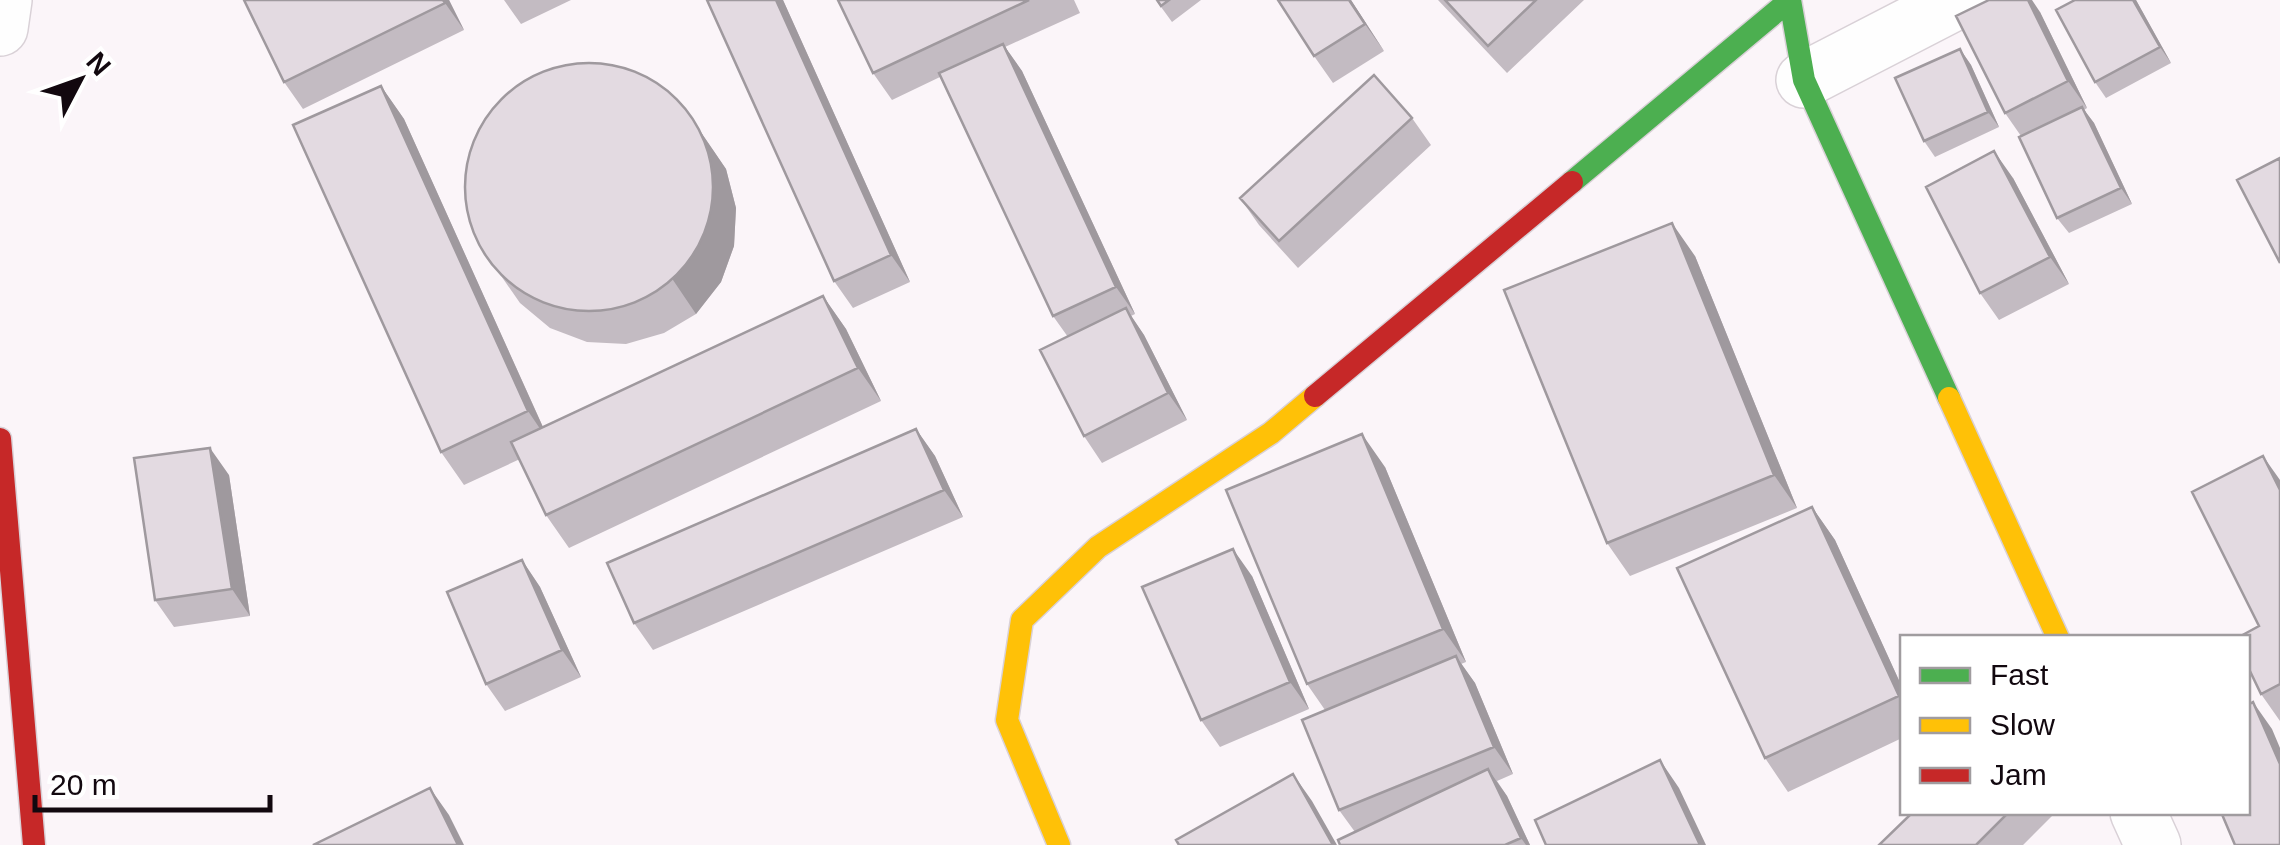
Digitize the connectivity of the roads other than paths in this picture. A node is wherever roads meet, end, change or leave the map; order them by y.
1 (4, 0) edge
2 (1960, 0) edge
3 (0, 28) edge
4 (1804, 80) junction
5 (0, 439) edge
6 (2057, 635) edge
7 (2139, 815) edge
8 (34, 845) edge
9 (1059, 845) edge
10 (2153, 845) edge

1 - 3 street
2 - 4 street
4 - 6 street
4 - 9 street
5 - 8 street
7 - 10 street

